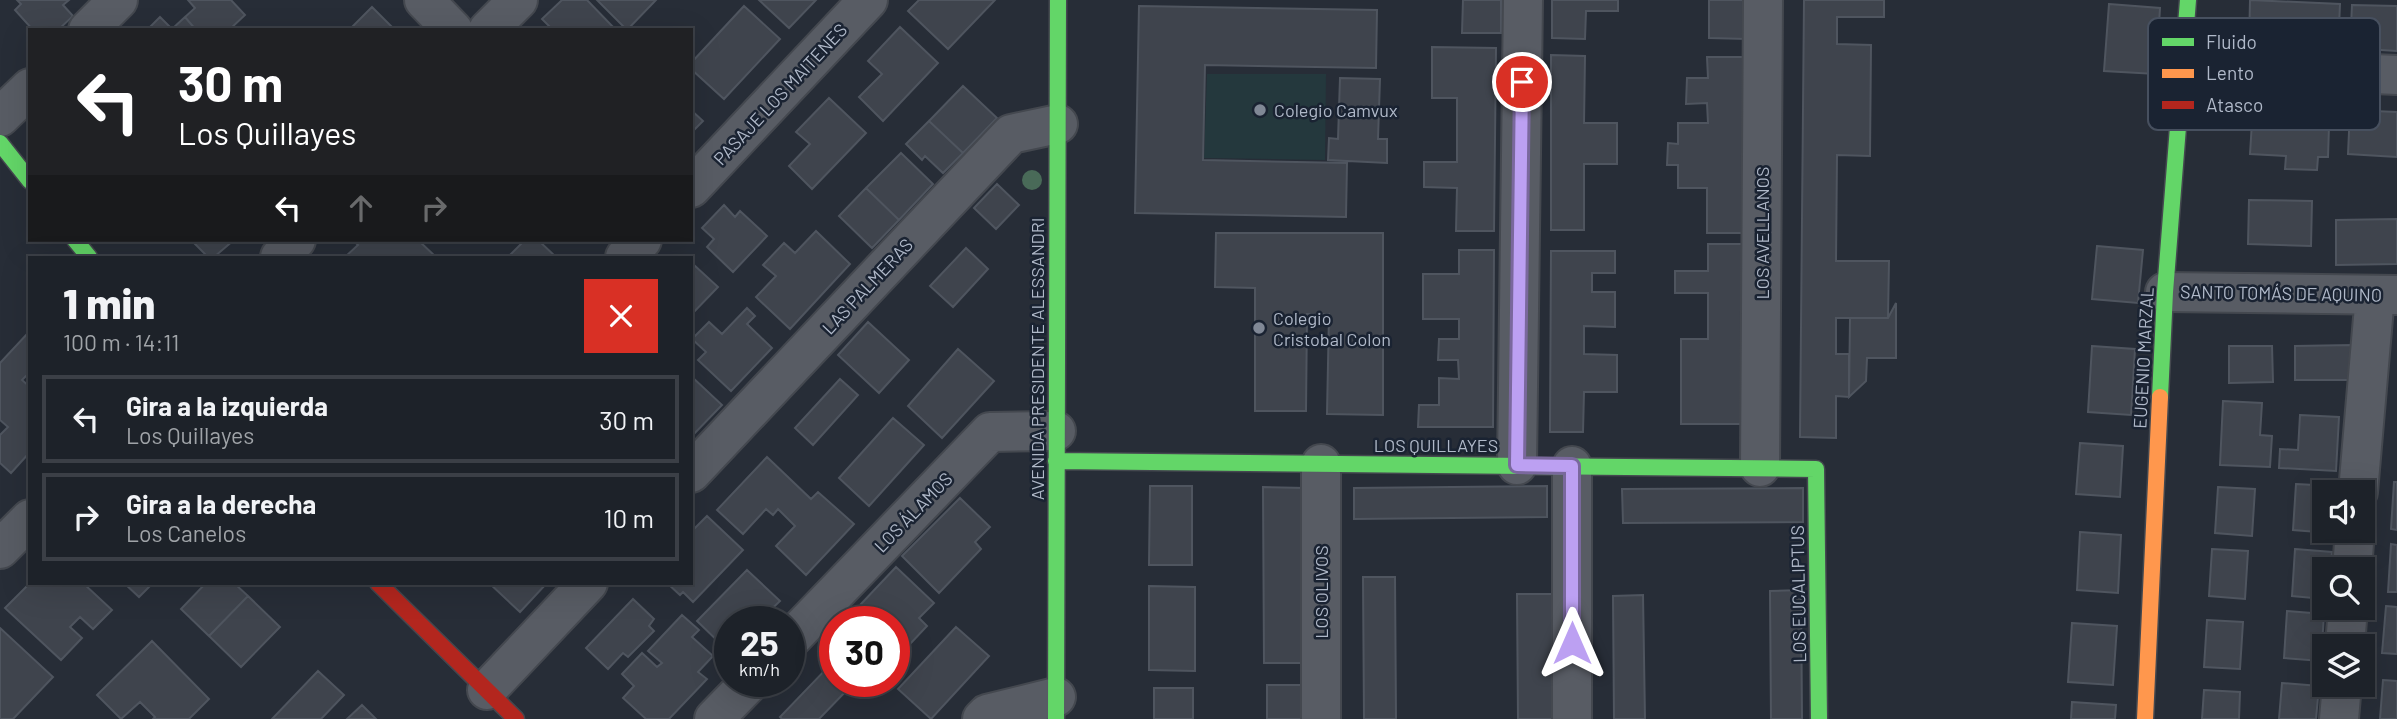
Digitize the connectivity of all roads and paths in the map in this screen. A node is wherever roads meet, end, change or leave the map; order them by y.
1 (118, 0) edge
2 (424, 0) edge
3 (517, 0) edge
4 (868, 0) edge
5 (1058, 0) edge
6 (1523, 0) edge
7 (1763, 0) edge
8 (2188, 0) edge
9 (2187, 18) edge
10 (90, 28) edge
11 (451, 28) edge
12 (490, 28) edge
13 (28, 90) edge
14 (0, 117) edge
15 (1058, 124) junction
16 (2178, 130) edge
17 (0, 143) edge
18 (28, 178) edge
19 (693, 185) edge
20 (77, 242) edge
21 (294, 242) edge
22 (640, 242) edge
23 (88, 256) edge
24 (282, 256) edge
25 (626, 256) edge
26 (2165, 292) junction
27 (2386, 295) edge
28 (1056, 446) junction
29 (1321, 464) junction
30 (1517, 465) junction
31 (1572, 466) junction
32 (1760, 467) junction
33 (1816, 469) joint
34 (693, 471) edge
35 (2360, 480) edge
36 (28, 521) edge
37 (0, 549) edge
38 (381, 585) edge
39 (586, 585) edge
40 (805, 624) edge
41 (487, 690) junction
42 (735, 697) edge
43 (2341, 697) edge
44 (1056, 708) edge
45 (516, 719) edge
46 (714, 719) edge
47 (982, 719) edge
48 (1321, 719) edge
49 (1572, 719) edge
50 (1819, 719) edge
51 (2145, 719) edge
52 (2339, 719) edge

1 - 10 street
2 - 11 street
3 - 12 street
4 - 19 street, PASAJE LOS MAITENES
5 - 15 main road, AVENIDA PRESIDENTE ALESSANDRI
6 - 30 street
7 - 32 street, LOS AVELLANOS
8 - 9 main road, EUGENIO MARZAL
13 - 14 street
15 - 28 main road, AVENIDA PRESIDENTE ALESSANDRI
15 - 34 street, LAS PALMERAS
16 - 26 main road, EUGENIO MARZAL
17 - 18 main road
20 - 23 main road
21 - 24 street
22 - 25 street
26 - 27 street, SANTO TOMÁS DE AQUINO
26 - 51 main road, EUGENIO MARZAL
27 - 35 street
28 - 29 main road, LOS QUILLAYES
28 - 40 street, LOS ÁLAMOS
28 - 44 main road, AVENIDA PRESIDENTE ALESSANDRI
29 - 30 main road, LOS QUILLAYES
29 - 48 street, LOS OLIVOS
30 - 31 main road, LOS QUILLAYES
31 - 32 main road, LOS QUILLAYES
31 - 49 street
32 - 33 main road, LOS QUILLAYES
33 - 50 main road, LOS EUCALIPTUS
36 - 37 street
38 - 41 main road
39 - 41 street
41 - 45 main road
42 - 46 street
43 - 52 street
44 - 47 street

